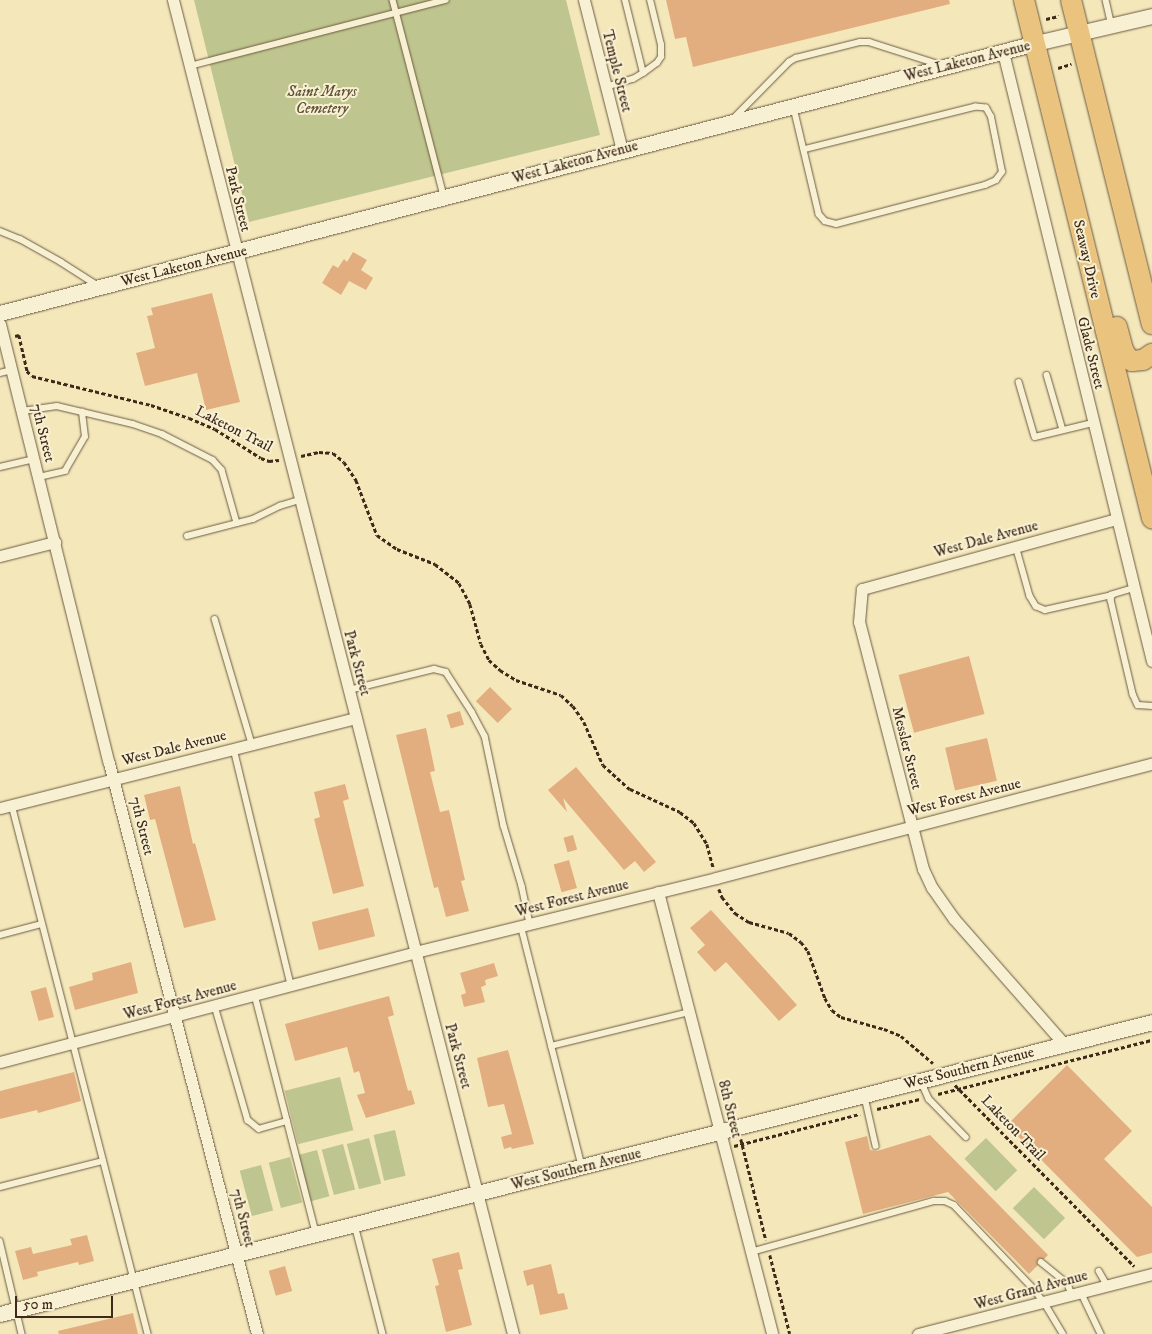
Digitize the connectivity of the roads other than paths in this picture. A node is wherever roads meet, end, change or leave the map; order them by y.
1 (173, 0) edge
2 (393, 0) edge
3 (446, 0) edge
4 (584, 0) edge
5 (624, 0) edge
6 (650, 0) edge
7 (1024, 0) edge
8 (1106, 0) edge
9 (1068, 5) edge
10 (396, 13) junction
11 (1152, 16) edge
12 (1112, 26) junction
13 (1080, 35) junction
14 (1036, 43) junction
15 (1003, 52) junction
16 (190, 66) junction
17 (945, 66) junction
18 (1051, 72) junction
19 (643, 73) junction
20 (606, 87) junction
21 (794, 106) junction
22 (731, 122) junction
23 (622, 150) junction
24 (804, 150) junction
25 (444, 196) junction
26 (0, 231) edge
27 (236, 253) junction
28 (101, 287) junction
29 (0, 313) edge
30 (0, 324) edge
31 (1152, 324) edge
32 (1152, 354) edge
33 (12, 370) junction
34 (0, 373) edge
35 (1047, 376) dead end
36 (1019, 382) dead end
37 (22, 411) junction
38 (82, 412) junction
39 (1093, 423) junction
40 (1063, 430) junction
41 (34, 459) junction
42 (0, 467) edge
43 (39, 477) junction
44 (300, 500) junction
45 (1152, 518) edge
46 (1117, 519) junction
47 (237, 523) junction
48 (186, 536) dead end
49 (55, 542) junction
50 (1016, 546) junction
51 (0, 556) edge
52 (862, 588) joint
53 (1135, 588) junction
54 (1112, 595) junction
55 (215, 619) dead end
56 (1152, 661) edge
57 (349, 690) junction
58 (1152, 706) edge
59 (356, 718) junction
60 (252, 744) junction
61 (234, 749) junction
62 (1152, 764) edge
63 (115, 779) junction
64 (12, 805) junction
65 (0, 808) edge
66 (911, 826) junction
67 (658, 892) junction
68 (42, 924) junction
69 (525, 924) junction
70 (0, 935) edge
71 (415, 952) junction
72 (291, 986) junction
73 (255, 996) junction
74 (215, 1006) junction
75 (689, 1012) junction
76 (176, 1017) junction
77 (1152, 1022) edge
78 (73, 1043) junction
79 (1064, 1044) junction
80 (551, 1046) junction
81 (0, 1062) edge
82 (921, 1080) junction
83 (864, 1095) junction
84 (287, 1121) junction
85 (720, 1132) junction
86 (966, 1137) dead end
87 (876, 1146) dead end
88 (103, 1161) junction
89 (582, 1167) junction
90 (0, 1187) edge
91 (478, 1194) junction
92 (355, 1225) junction
93 (316, 1234) junction
94 (0, 1241) edge
95 (750, 1252) junction
96 (237, 1255) junction
97 (1042, 1262) dead end
98 (1099, 1271) dead end
99 (1148, 1275) edge
100 (135, 1280) junction
101 (1107, 1285) junction
102 (1076, 1294) junction
103 (1044, 1302) junction
104 (16, 1310) junction
105 (0, 1314) edge
106 (22, 1334) edge
107 (148, 1334) edge
108 (257, 1334) edge
109 (383, 1334) edge
110 (513, 1334) edge
111 (772, 1334) edge
112 (918, 1334) edge
113 (1062, 1334) edge
114 (1101, 1334) edge

1 - 16 street, Park Street
2 - 10 lane
3 - 10 lane
4 - 20 street, Temple Street
5 - 19 lane
6 - 19 lane
7 - 14 highway, Seaway Drive
8 - 12 lane
9 - 13 highway
10 - 16 lane
10 - 25 lane
11 - 12 main road, West Laketon Avenue
12 - 13 main road, West Laketon Avenue
13 - 14 main road, West Laketon Avenue
13 - 31 highway
14 - 15 main road, West Laketon Avenue
14 - 18 highway, Seaway Drive
15 - 17 main road, West Laketon Avenue
15 - 39 street, Glade Street
16 - 27 street, Park Street
17 - 21 main road, West Laketon Avenue
17 - 22 lane
18 - 32 highway
18 - 45 highway, Seaway Drive
19 - 20 lane
20 - 23 street, Temple Street
21 - 22 main road, West Laketon Avenue
21 - 24 lane
22 - 23 main road, West Laketon Avenue
23 - 25 main road, West Laketon Avenue
24 - 24 lane
25 - 27 main road, West Laketon Avenue
26 - 28 lane
27 - 28 main road, West Laketon Avenue
27 - 44 street, Park Street
28 - 29 main road, West Laketon Avenue
30 - 33 street, 7th Street
33 - 34 lane
33 - 37 street, 7th Street
35 - 40 lane
36 - 40 lane
37 - 38 lane
37 - 41 street, 7th Street
38 - 43 lane
38 - 47 lane
39 - 40 lane
39 - 46 street, Glade Street
41 - 42 lane
41 - 43 street, 7th Street
43 - 49 street, 7th Street
44 - 47 lane
44 - 57 street, Park Street
46 - 50 street, West Dale Avenue
46 - 53 street, Glade Street
47 - 48 lane
49 - 51 street
49 - 63 street, 7th Street
50 - 52 street, West Dale Avenue
50 - 54 lane
52 - 66 street, Messler Street
53 - 54 lane
53 - 56 street, Glade Street
54 - 58 lane
55 - 60 lane
57 - 59 street, Park Street
57 - 69 lane
59 - 60 street, West Dale Avenue
59 - 71 street, Park Street
60 - 61 street, West Dale Avenue
61 - 63 street, West Dale Avenue
61 - 72 lane
62 - 66 street, West Forest Avenue
63 - 64 street, West Dale Avenue
63 - 76 street, 7th Street
64 - 65 street, West Dale Avenue
64 - 68 lane
66 - 67 street, West Forest Avenue
66 - 79 street, Messler Street
67 - 69 street, West Forest Avenue
67 - 75 street, 8th Street
68 - 70 lane
68 - 78 lane
69 - 71 street, West Forest Avenue
69 - 80 lane
71 - 72 street, West Forest Avenue
71 - 91 street, Park Street
72 - 73 street, West Forest Avenue
73 - 74 street, West Forest Avenue
73 - 84 lane
74 - 76 street, West Forest Avenue
74 - 84 lane
75 - 80 lane
75 - 85 street, 8th Street
76 - 78 street, West Forest Avenue
76 - 96 street, 7th Street
77 - 79 main road, West Southern Avenue
78 - 81 street, West Forest Avenue
78 - 88 lane
79 - 82 main road, West Southern Avenue
80 - 89 lane
82 - 83 main road, West Southern Avenue
82 - 86 lane
83 - 85 main road, West Southern Avenue
83 - 87 lane
84 - 93 lane
85 - 89 main road, West Southern Avenue
85 - 95 street, 8th Street
88 - 90 lane
88 - 100 lane
89 - 91 main road, West Southern Avenue
91 - 92 main road, West Southern Avenue
91 - 110 street, Park Street
92 - 93 main road, West Southern Avenue
92 - 109 lane
93 - 96 main road, West Southern Avenue
94 - 104 lane
95 - 103 lane
95 - 111 street, 8th Street
96 - 100 main road, West Southern Avenue
96 - 108 street, 7th Street
97 - 102 lane
98 - 101 lane
99 - 101 street, West Grand Avenue
100 - 104 main road, West Southern Avenue
100 - 107 lane
101 - 102 street, West Grand Avenue
102 - 103 street, West Grand Avenue
102 - 114 lane
103 - 112 street, West Grand Avenue
103 - 113 lane
104 - 105 main road, West Southern Avenue
104 - 106 lane

